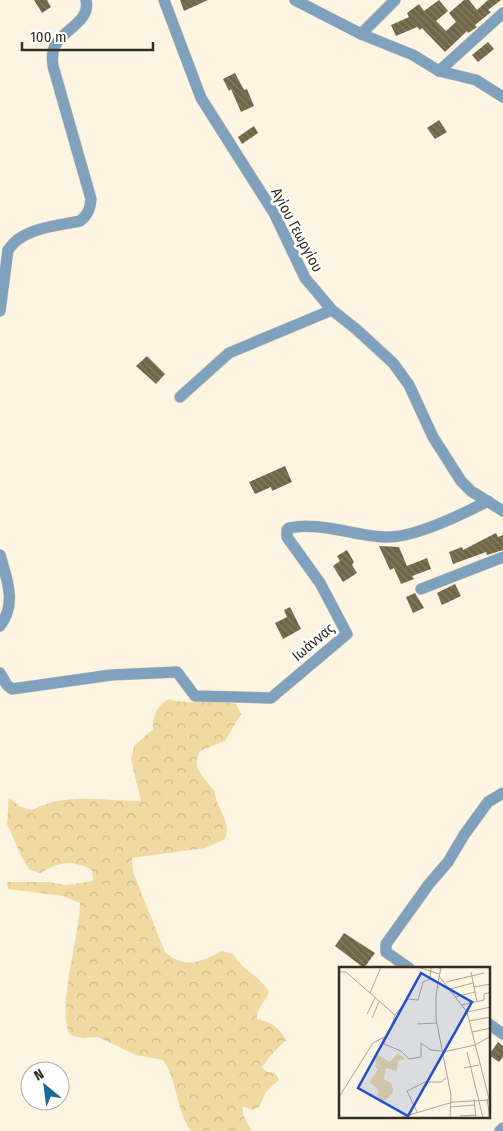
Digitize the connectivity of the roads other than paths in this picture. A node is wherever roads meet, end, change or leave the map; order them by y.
1 (86, 0) edge
2 (164, 0) edge
3 (295, 0) edge
4 (395, 0) edge
5 (503, 14) edge
6 (361, 34) junction
7 (439, 71) junction
8 (503, 98) edge
9 (332, 310) junction
10 (0, 311) edge
11 (180, 397) dead end
12 (498, 505) edge
13 (0, 555) edge
14 (503, 557) edge
15 (421, 590) dead end
16 (0, 626) edge
17 (0, 673) edge
18 (503, 793) edge
19 (408, 967) edge
20 (490, 1025) edge
21 (503, 1034) edge
22 (503, 1128) edge
23 (500, 1131) edge

1 - 10 street
2 - 9 street, Αγίου Γεωργίου
3 - 6 street
4 - 6 street
5 - 7 street
6 - 7 street
7 - 8 street
9 - 11 street
9 - 12 street, Αγίου Γεωργίου
12 - 17 street, Ιωάννας
13 - 16 street
14 - 15 street
18 - 19 street
20 - 21 street
22 - 23 street

